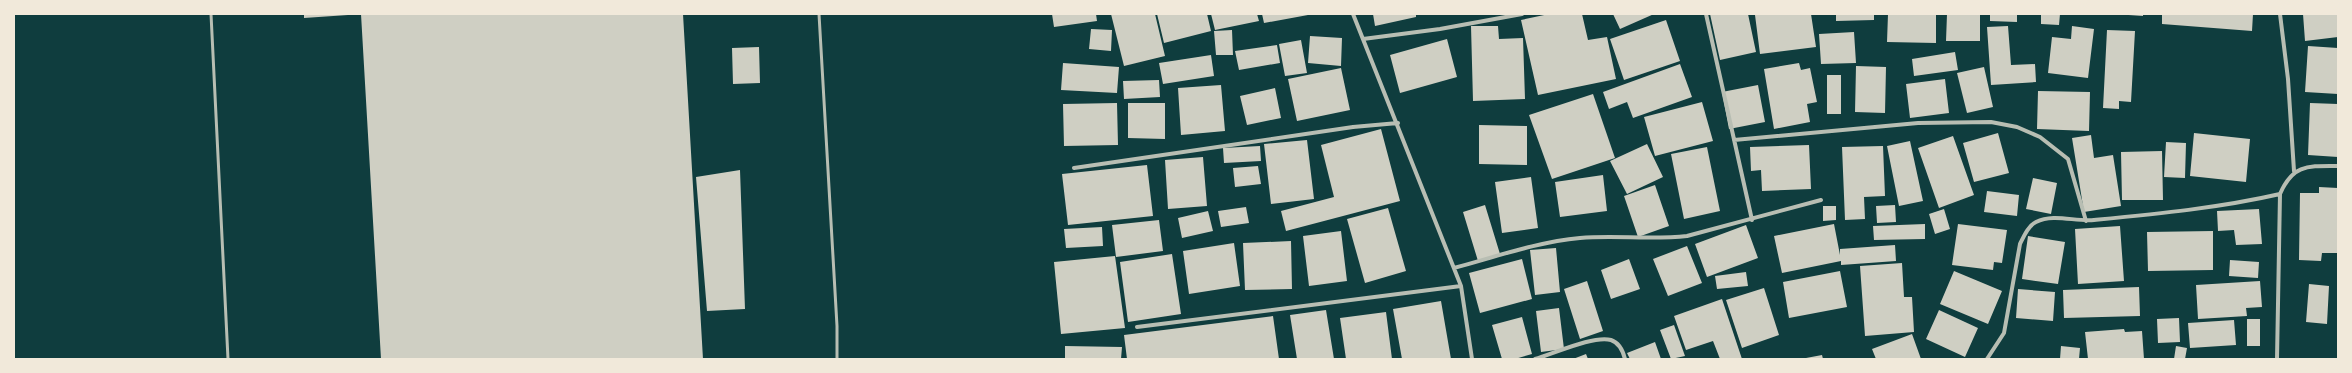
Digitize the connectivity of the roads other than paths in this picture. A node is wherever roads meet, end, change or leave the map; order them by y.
1 (211, 14) edge
2 (819, 14) edge
3 (1353, 14) edge
4 (1522, 14) edge
5 (1706, 14) edge
6 (2280, 14) edge
7 (1363, 39) junction
8 (1398, 123) junction
9 (1734, 140) junction
10 (2338, 166) edge
11 (1074, 168) dead end
12 (2294, 171) junction
13 (2280, 194) junction
14 (1821, 200) dead end
15 (1752, 220) junction
16 (2086, 220) junction
17 (1454, 268) junction
18 (1461, 286) junction
19 (1138, 327) dead end
20 (228, 359) edge
21 (837, 359) edge
22 (1472, 359) edge
23 (1535, 359) edge
24 (1625, 359) edge
25 (1987, 359) edge
26 (2277, 359) edge

1 - 20 lane
2 - 21 lane
3 - 7 street
4 - 7 street
5 - 9 street
6 - 12 street
7 - 8 street
8 - 11 street
8 - 17 street
9 - 15 street
9 - 16 street
10 - 12 street
12 - 13 street
13 - 16 street
13 - 26 street
14 - 15 street
15 - 17 street
16 - 25 street
17 - 18 street
18 - 19 street
18 - 22 street
23 - 24 street

